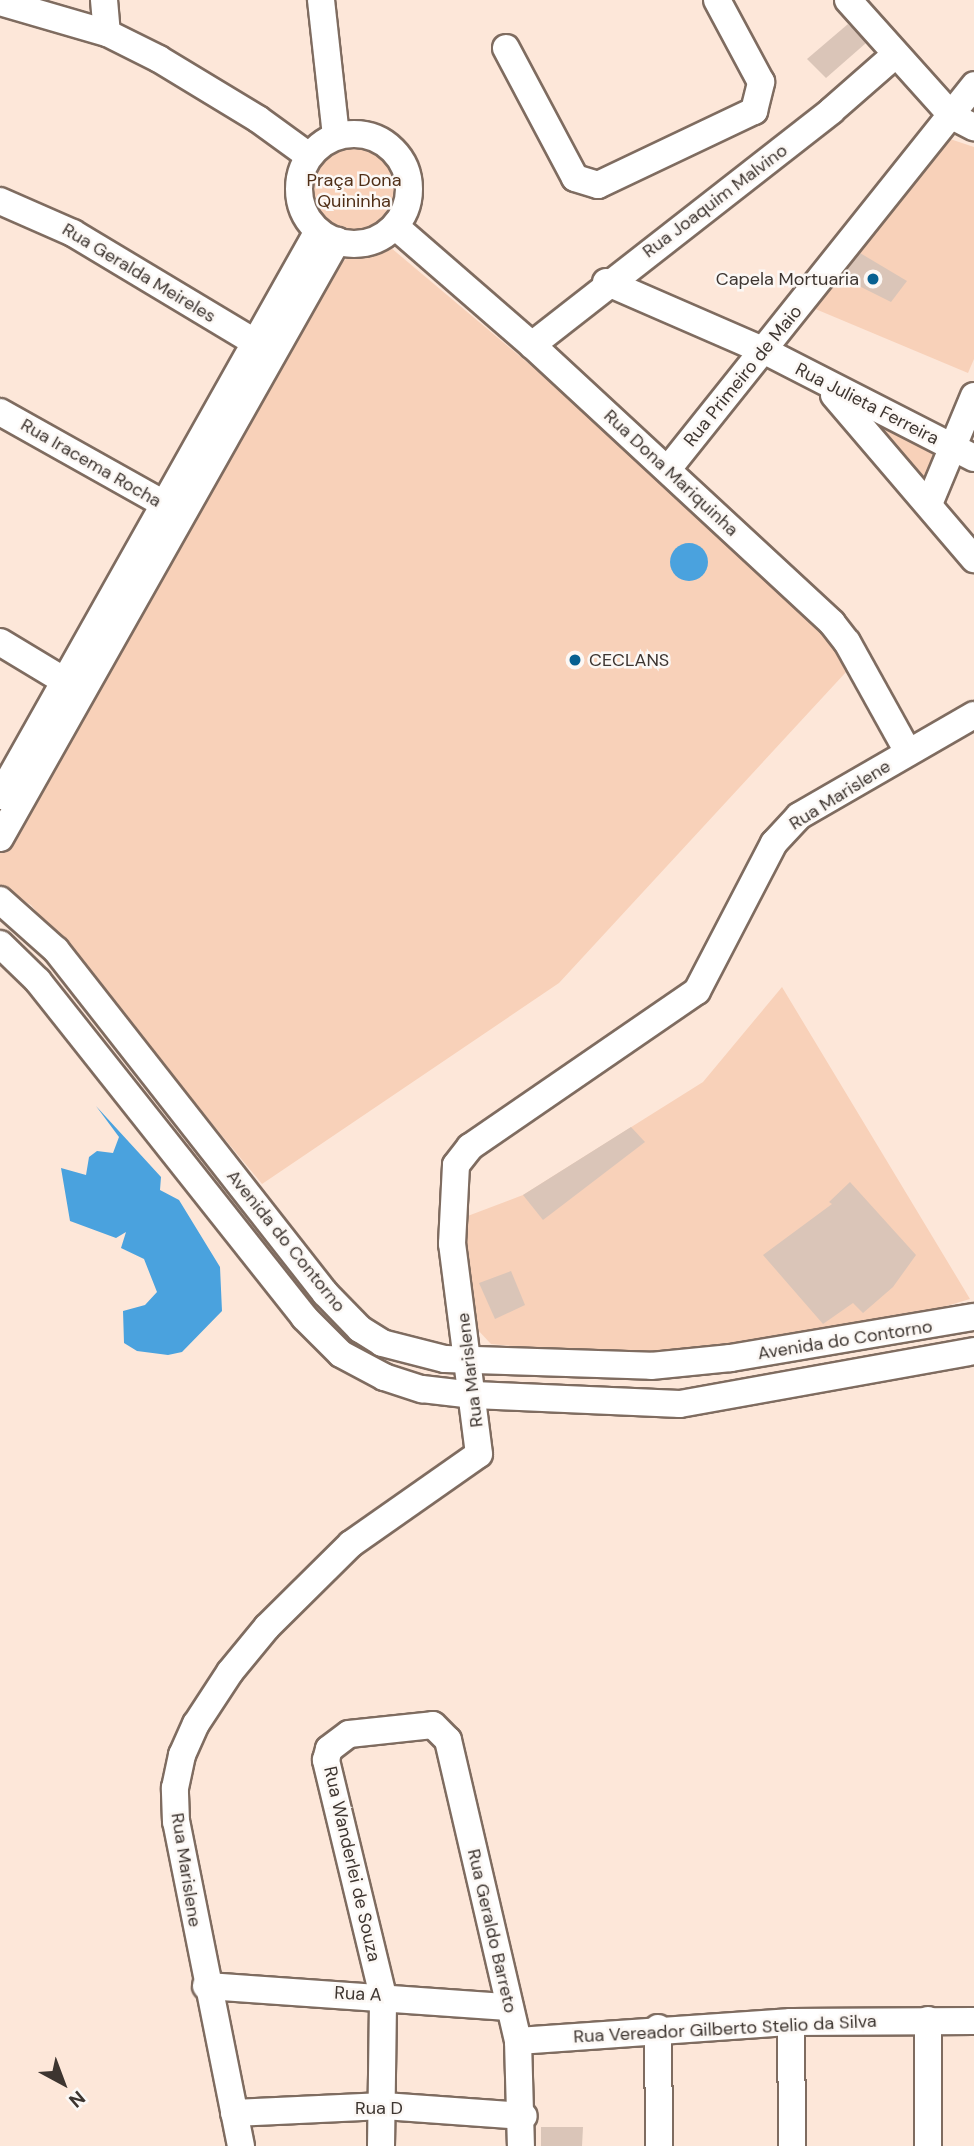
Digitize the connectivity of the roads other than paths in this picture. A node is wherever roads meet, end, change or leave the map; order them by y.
1 (104, 0) edge
2 (321, 0) edge
3 (717, 0) edge
4 (848, 0) edge
5 (0, 2) edge
6 (107, 33) junction
7 (506, 48) dead end
8 (895, 54) junction
9 (974, 85) edge
10 (963, 122) edge
11 (336, 136) junction
12 (309, 156) junction
13 (0, 201) edge
14 (395, 226) junction
15 (328, 236) junction
16 (606, 282) junction
17 (531, 345) junction
18 (265, 348) junction
19 (765, 351) junction
20 (824, 383) junction
21 (974, 396) edge
22 (0, 412) edge
23 (963, 453) edge
24 (668, 469) junction
25 (929, 505) junction
26 (173, 510) junction
27 (974, 559) edge
28 (0, 642) edge
29 (72, 686) junction
30 (974, 715) edge
31 (908, 752) junction
32 (0, 796) edge
33 (0, 838) edge
34 (0, 900) edge
35 (0, 944) edge
36 (974, 1317) edge
37 (974, 1351) edge
38 (471, 1360) junction
39 (711, 1361) junction
40 (474, 1395) junction
41 (714, 1400) junction
42 (433, 1725) joint
43 (206, 1986) junction
44 (383, 1996) junction
45 (509, 2007) junction
46 (928, 2021) junction
47 (974, 2021) edge
48 (791, 2022) junction
49 (658, 2028) junction
50 (518, 2041) junction
51 (384, 2106) junction
52 (234, 2113) junction
53 (524, 2116) junction
54 (241, 2146) edge
55 (382, 2146) edge
56 (522, 2146) edge
57 (659, 2146) edge
58 (792, 2146) edge
59 (928, 2146) edge

1 - 6 street
2 - 11 street
3 - 7 street
4 - 8 street
5 - 6 street
6 - 12 street
8 - 10 street
8 - 16 street, Rua Joaquim Malvino
9 - 10 street, Rua Primeiro de Maio
10 - 19 street, Rua Primeiro de Maio
11 - 12 street
11 - 14 street
12 - 15 street
13 - 18 street, Rua Geralda Meireles
14 - 15 street
14 - 17 street, Rua Dona Mariquinha
15 - 18 street
16 - 17 street, Rua Joaquim Malvino
16 - 19 street, Rua Julieta Ferreira
17 - 24 street, Rua Dona Mariquinha
18 - 26 street
19 - 20 street, Rua Julieta Ferreira
19 - 24 street, Rua Primeiro de Maio
20 - 23 street, Rua Julieta Ferreira
20 - 25 street
21 - 23 street
22 - 26 street, Rua Iracema Rocha
23 - 25 street
24 - 31 street, Rua Dona Mariquinha
25 - 27 street
26 - 29 street
28 - 29 street
29 - 32 street
29 - 33 street
30 - 31 street, Rua Marislene
31 - 38 street, Rua Marislene
34 - 38 street, Avenida do Contorno
35 - 40 street
36 - 39 street, Avenida do Contorno
37 - 41 street
38 - 39 street, Avenida do Contorno
38 - 40 street, Rua Marislene
39 - 41 street
40 - 41 street
40 - 43 street, Rua Marislene
42 - 44 street, Rua Wanderlei de Souza
42 - 45 street, Rua Geraldo Barreto
43 - 44 street, Rua A
43 - 52 street, Rua Marislene
44 - 45 street, Rua A
44 - 51 street, Rua Wanderlei de Souza
45 - 50 street, Rua Geraldo Barreto
46 - 47 street, Rua Vereador Gilberto Stelio da Silva
46 - 48 street, Rua Vereador Gilberto Stelio da Silva
46 - 59 street
48 - 49 street, Rua Vereador Gilberto Stelio da Silva
48 - 58 street
49 - 50 street, Rua Vereador Gilberto Stelio da Silva
49 - 57 street
50 - 53 street, Rua Geraldo Barreto
51 - 52 street, Rua D
51 - 53 street, Rua D
51 - 55 street, Rua Wanderlei de Souza
52 - 54 street, Rua Marislene
53 - 56 street, Rua Geraldo Barreto

